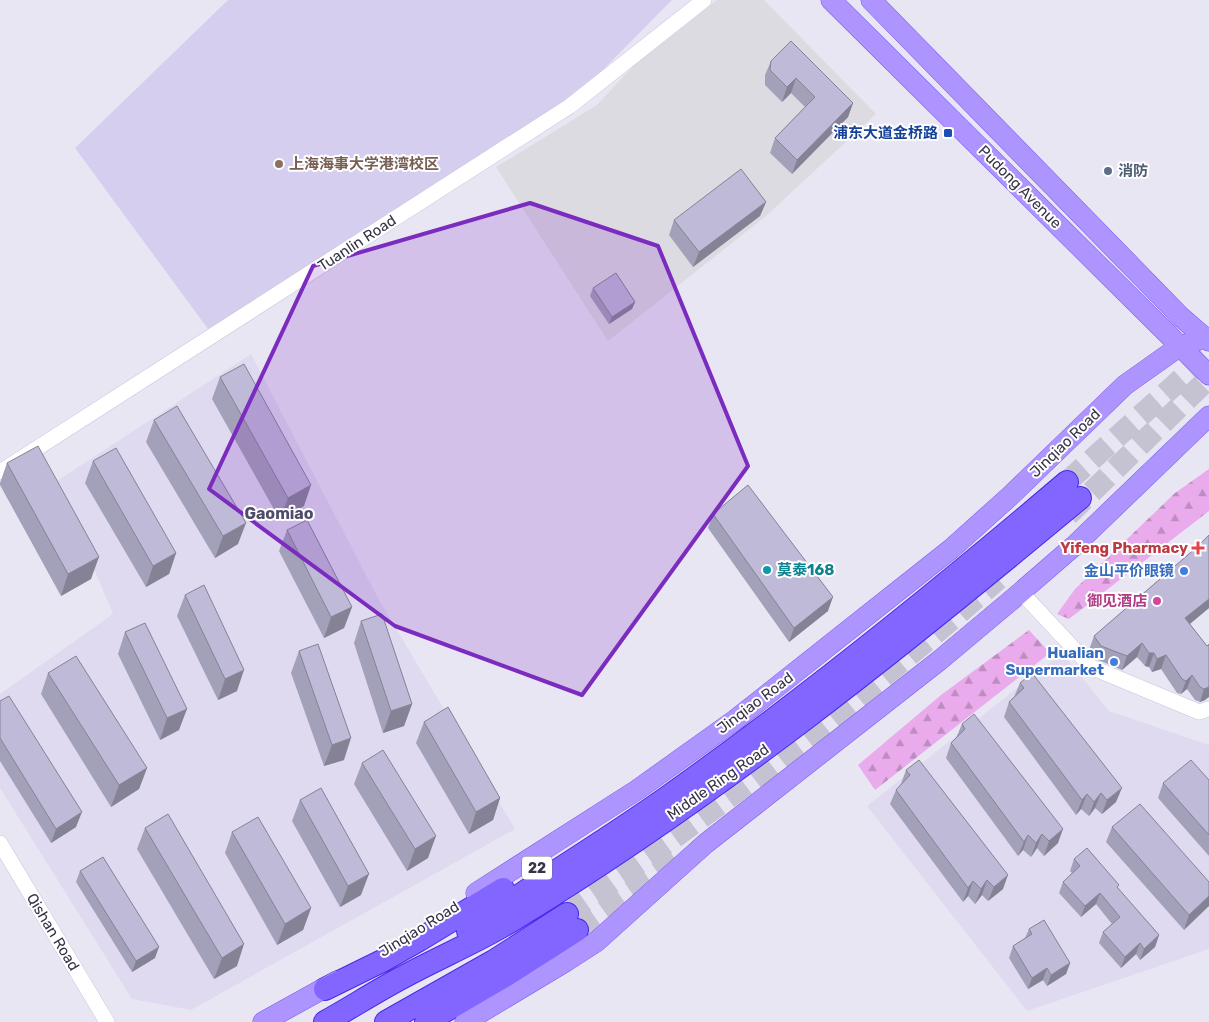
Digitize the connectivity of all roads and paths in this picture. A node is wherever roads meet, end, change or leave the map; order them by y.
1 (704, 0) edge
2 (831, 0) edge
3 (871, 0) edge
4 (1208, 338) edge
5 (1180, 346) junction
6 (1209, 375) edge
7 (1209, 416) edge
8 (0, 472) edge
9 (1021, 592) junction
10 (1209, 709) edge
11 (745, 740) junction
12 (0, 843) edge
13 (404, 976) junction
14 (326, 989) junction
15 (107, 1022) edge
16 (263, 1022) edge
17 (325, 1022) edge
18 (386, 1022) edge
19 (426, 1022) edge
20 (465, 1022) edge

1 - 8 street, Tuanlin Road
2 - 5 main road, Pudong Avenue
3 - 4 main road, Pudong Avenue
4 - 5 main road, Jinqiao Road
5 - 6 main road, Pudong Avenue
5 - 14 main road, Jinqiao Road
7 - 9 main road
9 - 10 street
9 - 20 main road
11 - 13 highway
11 - 13 highway, Middle Ring Road
11 - 14 highway, 22
12 - 15 street, Qishan Road
13 - 17 highway, Middle Ring Road
14 - 16 main road, Jinqiao Road
18 - 19 highway

